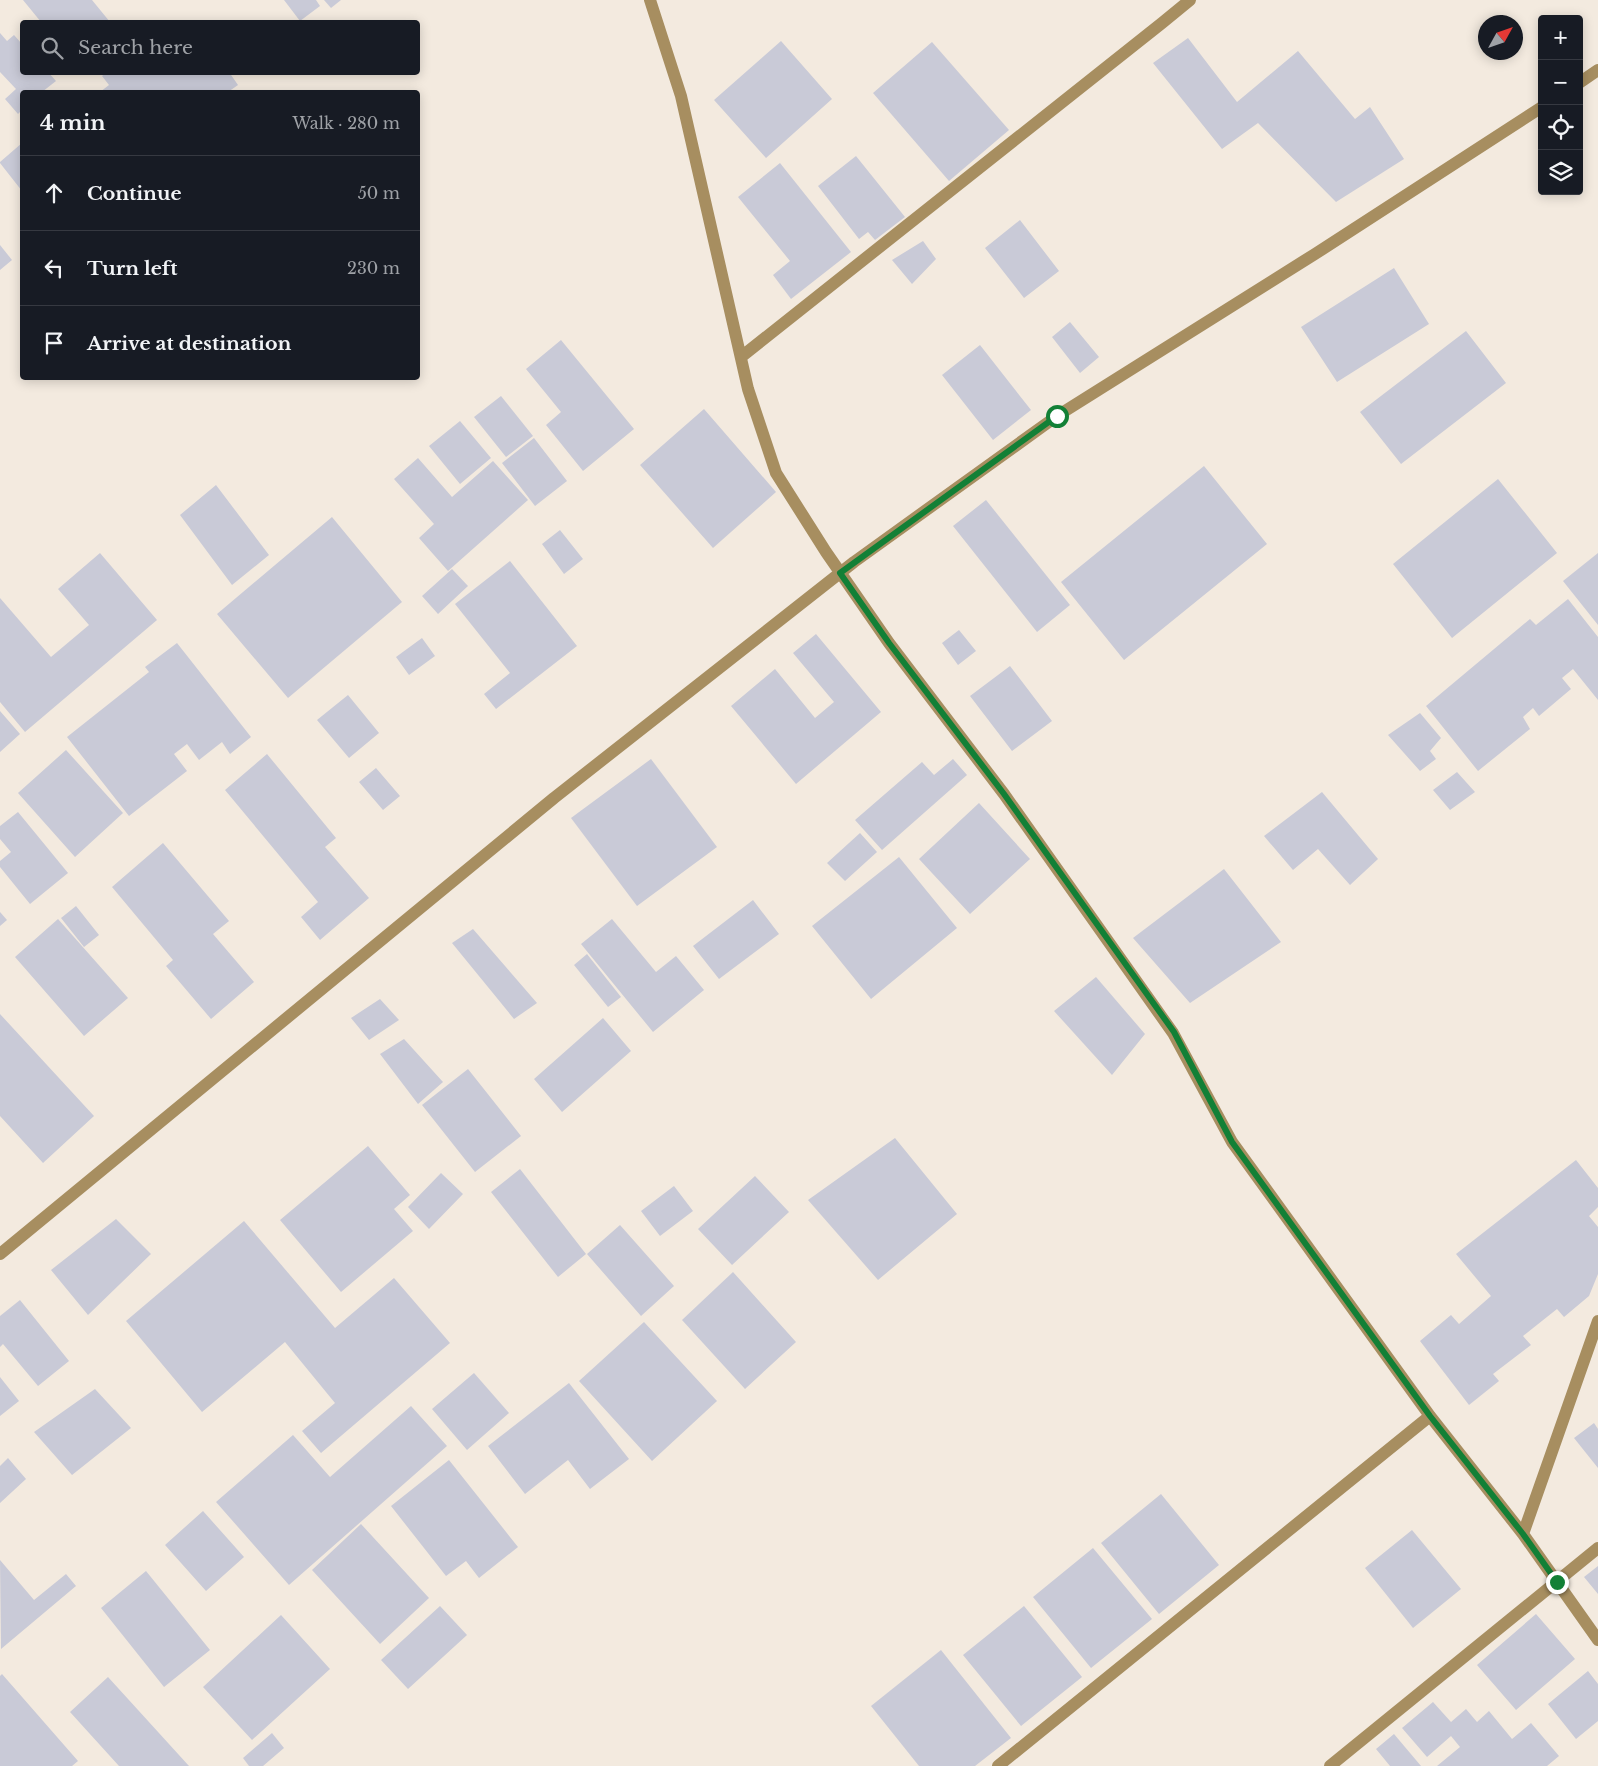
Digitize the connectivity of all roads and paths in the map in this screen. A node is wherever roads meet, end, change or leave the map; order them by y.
1 (650, 0) edge
2 (1190, 0) edge
3 (1598, 70) edge
4 (1583, 80) edge
5 (1538, 110) edge
6 (740, 357) junction
7 (840, 573) junction
8 (0, 1254) edge
9 (1598, 1321) edge
10 (1430, 1416) junction
11 (1523, 1534) junction
12 (1598, 1548) edge
13 (1557, 1582) junction
14 (1598, 1640) edge
15 (998, 1766) edge
16 (1330, 1766) edge

1 - 6 street
2 - 6 street
3 - 4 street
5 - 7 street
6 - 7 street
7 - 8 street
7 - 10 street
9 - 11 street
10 - 11 street
10 - 15 street
11 - 13 street
12 - 13 street
13 - 14 street
13 - 16 street

